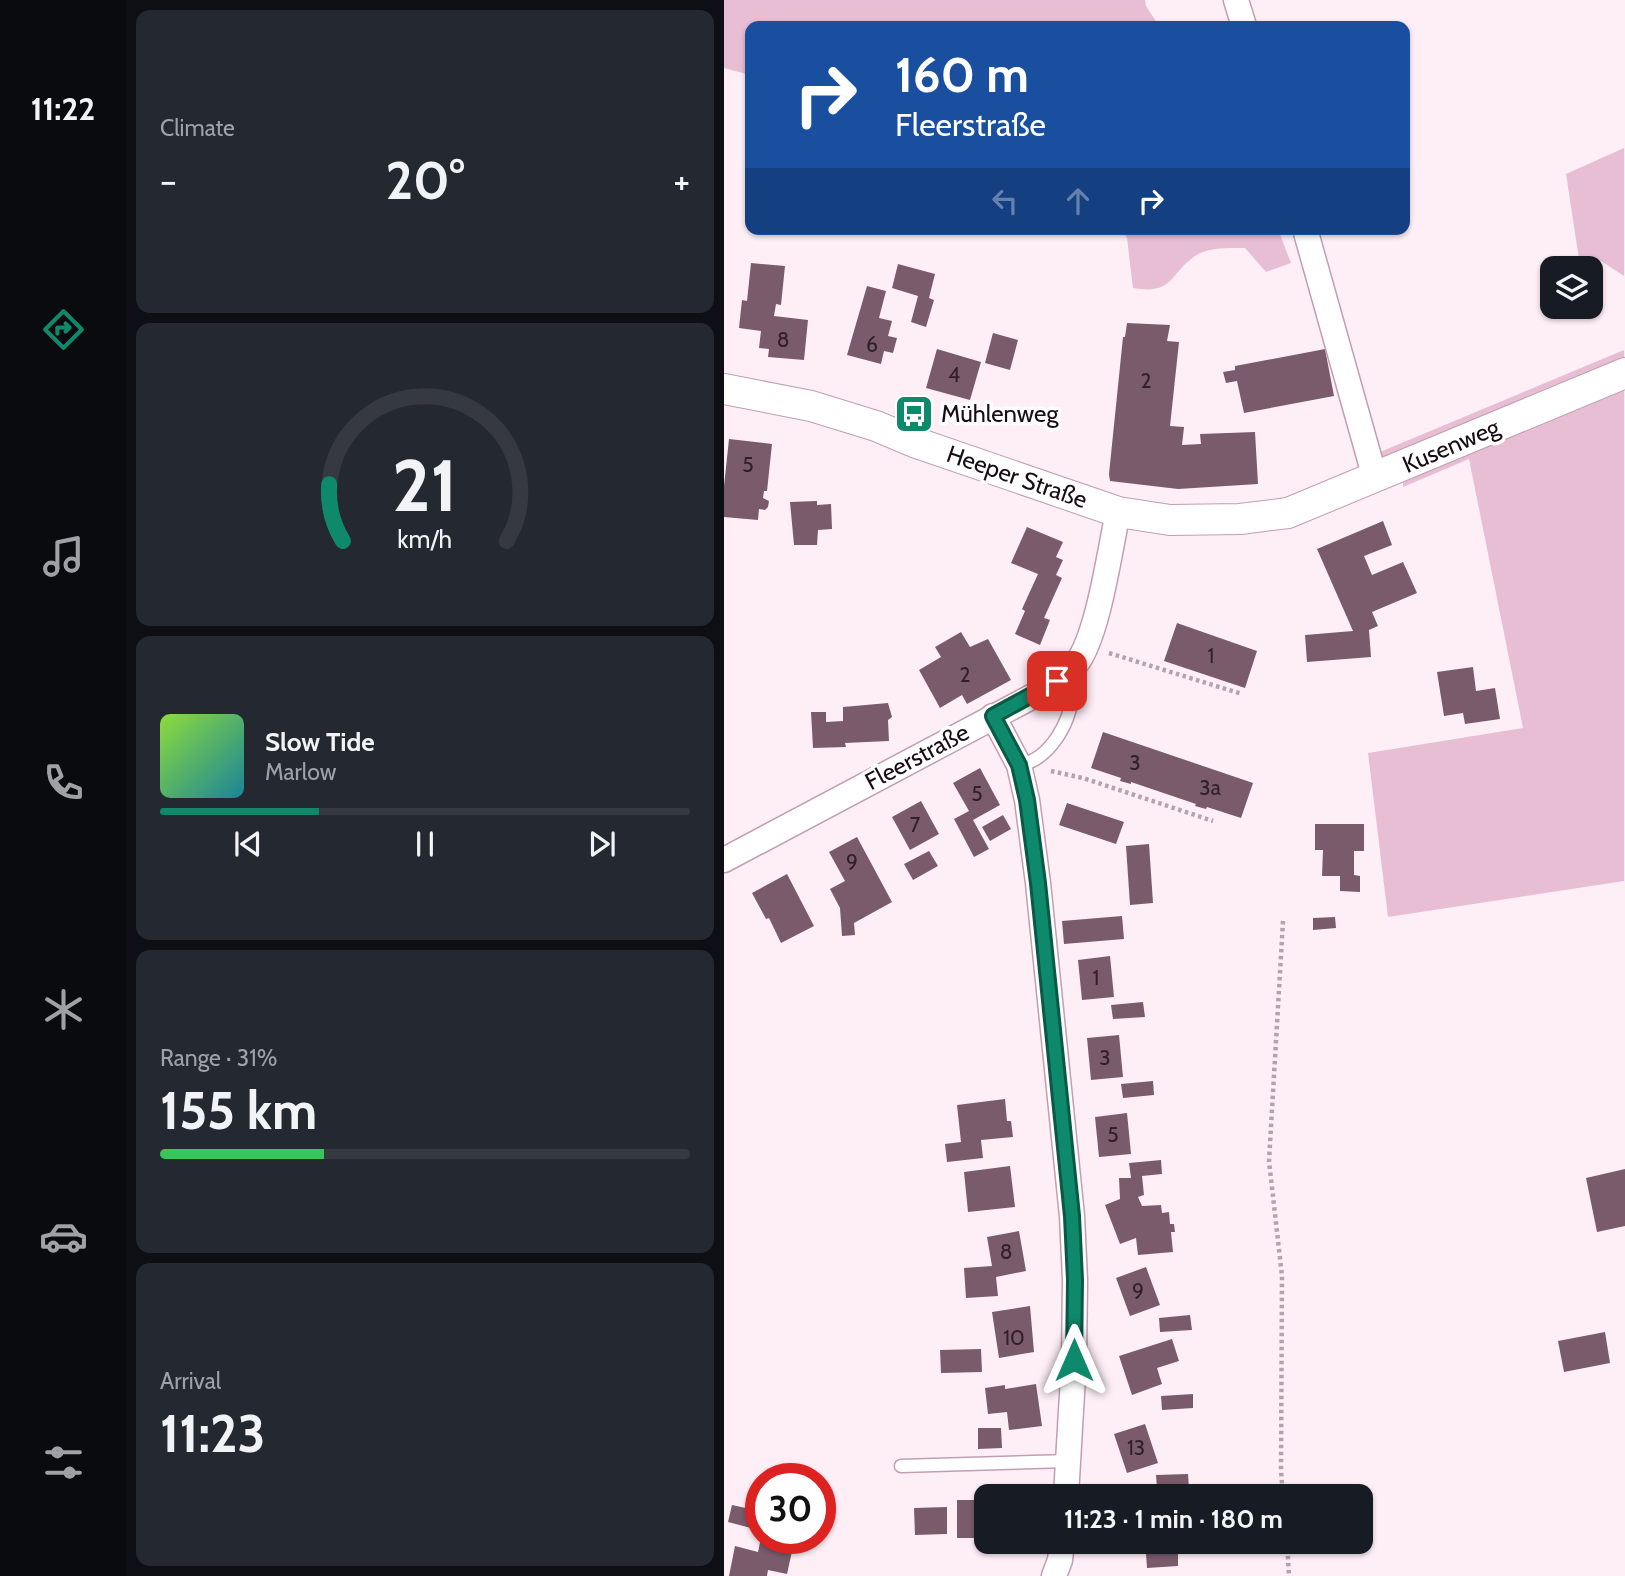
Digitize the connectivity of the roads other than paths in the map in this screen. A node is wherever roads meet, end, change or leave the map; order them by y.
1 (1236, 0) edge
2 (1242, 21) edge
3 (1307, 235) edge
4 (1625, 373) edge
5 (724, 389) edge
6 (1375, 478) junction
7 (1118, 512) junction
8 (1275, 516) joint
9 (1068, 672) junction
10 (993, 716) junction
11 (1019, 765) junction
12 (724, 860) edge
13 (1069, 1461) junction
14 (901, 1466) dead end
15 (1067, 1484) edge
16 (1061, 1554) edge
17 (1054, 1576) edge

1 - 2 street
3 - 6 street
4 - 6 street, Kusenweg
5 - 7 street, Heeper Straße
6 - 8 street, Kusenweg
7 - 8 street, Heeper Straße
7 - 9 street, Fleerstraße
9 - 10 street, Fleerstraße
9 - 11 lane
10 - 11 street
10 - 12 street, Fleerstraße
11 - 13 street
13 - 14 lane
13 - 15 street
16 - 17 street

